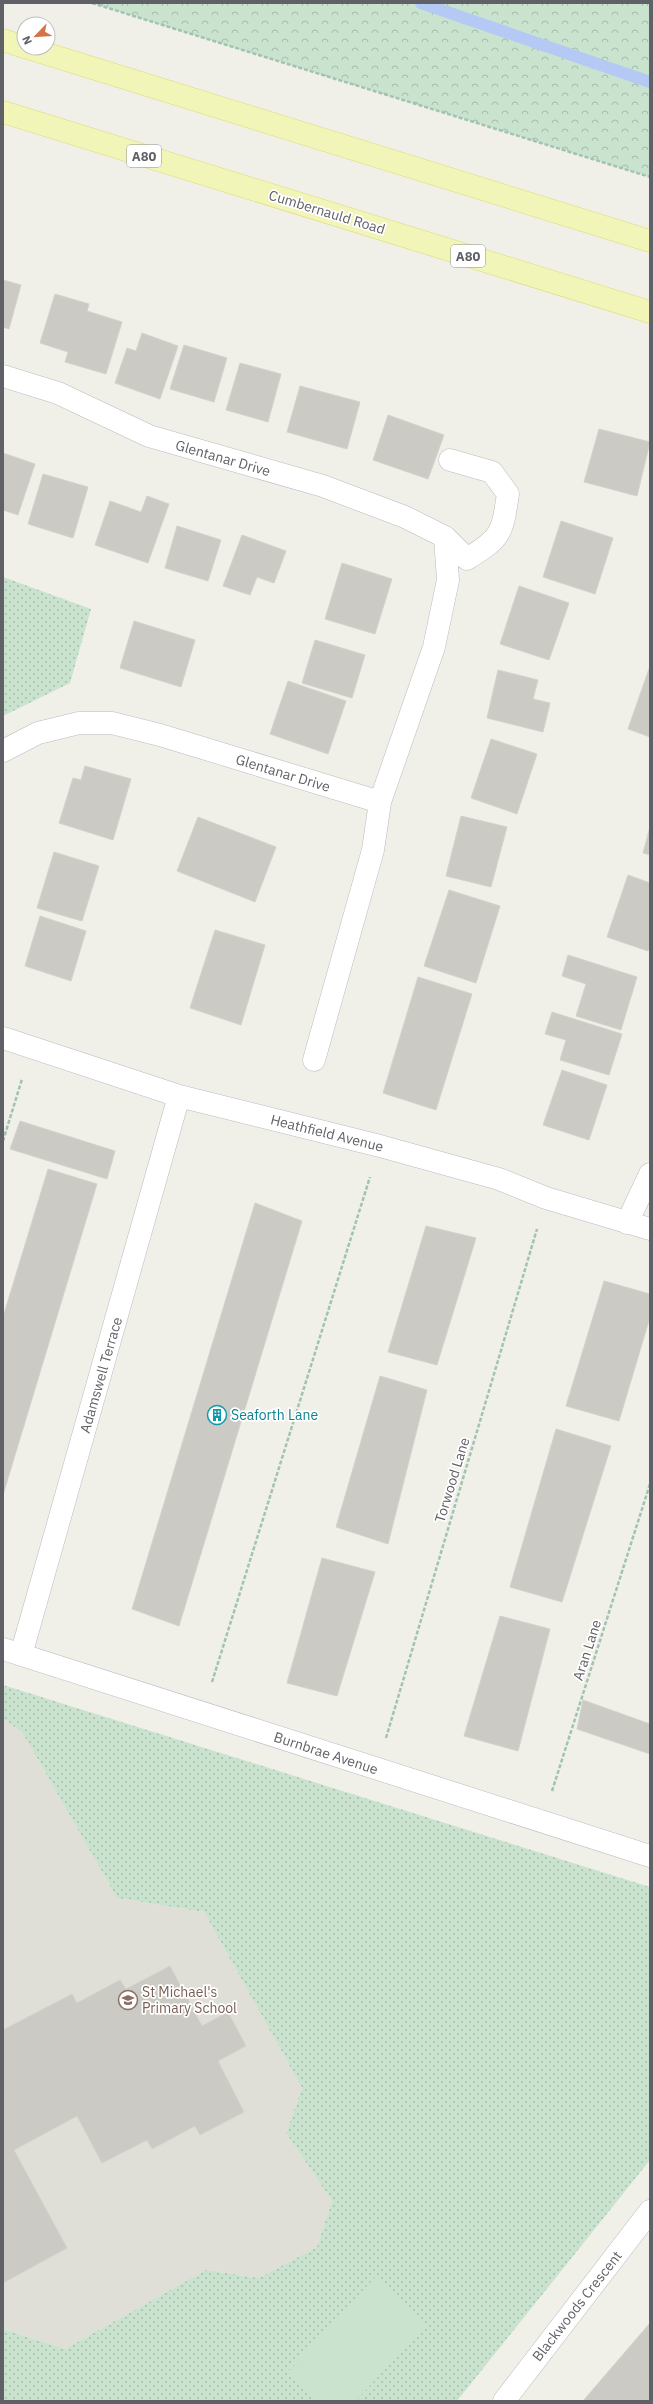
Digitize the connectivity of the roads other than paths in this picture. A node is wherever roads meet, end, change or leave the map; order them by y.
1 (3, 40) edge
2 (16, 44) edge
3 (54, 56) edge
4 (3, 112) edge
5 (650, 241) edge
6 (650, 312) edge
7 (3, 376) edge
8 (450, 460) dead end
9 (445, 537) junction
10 (3, 751) edge
11 (380, 802) junction
12 (3, 1038) edge
13 (314, 1060) dead end
14 (179, 1096) junction
15 (650, 1174) edge
16 (627, 1223) junction
17 (650, 1229) edge
18 (12, 1652) edge
19 (650, 1856) edge
20 (650, 2211) edge
21 (504, 2401) edge

1 - 2 main road
3 - 5 main road
4 - 6 main road, Cumbernauld Road / A80
7 - 9 street, Glentanar Drive
8 - 9 street, Glentanar Drive
9 - 11 street
10 - 11 street, Glentanar Drive
11 - 13 street
12 - 14 street, Heathfield Avenue
14 - 16 street, Heathfield Avenue
14 - 18 street, Adamswell Terrace
15 - 16 street
16 - 17 street, Heathfield Avenue
18 - 19 street, Burnbrae Avenue
20 - 21 street, Blackwoods Crescent

